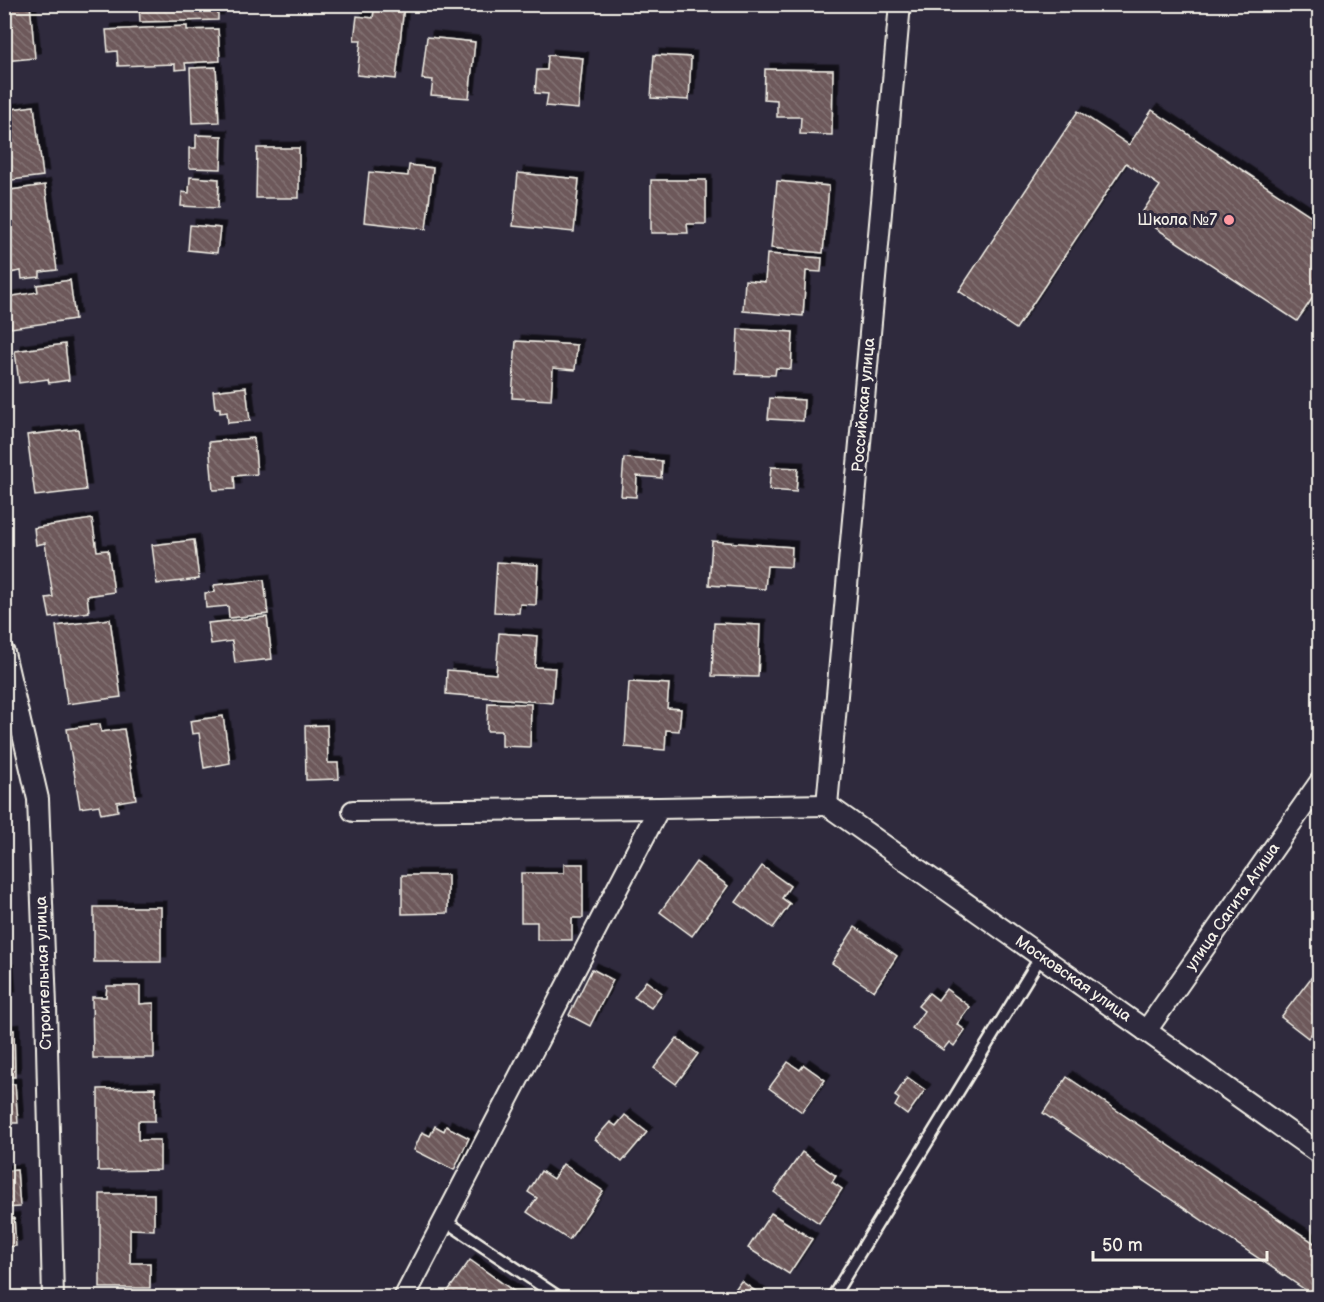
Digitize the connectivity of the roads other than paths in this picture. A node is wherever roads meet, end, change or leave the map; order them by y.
1 (900, 4) edge
2 (4, 653) edge
3 (1320, 782) edge
4 (827, 805) junction
5 (659, 808) junction
6 (353, 811) dead end
7 (1041, 956) junction
8 (1146, 1032) junction
9 (1320, 1154) edge
10 (444, 1220) junction
11 (53, 1298) edge
12 (404, 1298) edge
13 (560, 1298) edge
14 (832, 1298) edge

1 - 4 street, Российская улица
2 - 11 street, Строительная улица
3 - 8 street, улица Сагита Агиша
4 - 5 street
4 - 7 street, Московская улица
5 - 6 street
5 - 10 street
7 - 8 street, Московская улица
7 - 14 lane
8 - 9 street, Московская улица
10 - 12 street
10 - 13 lane

